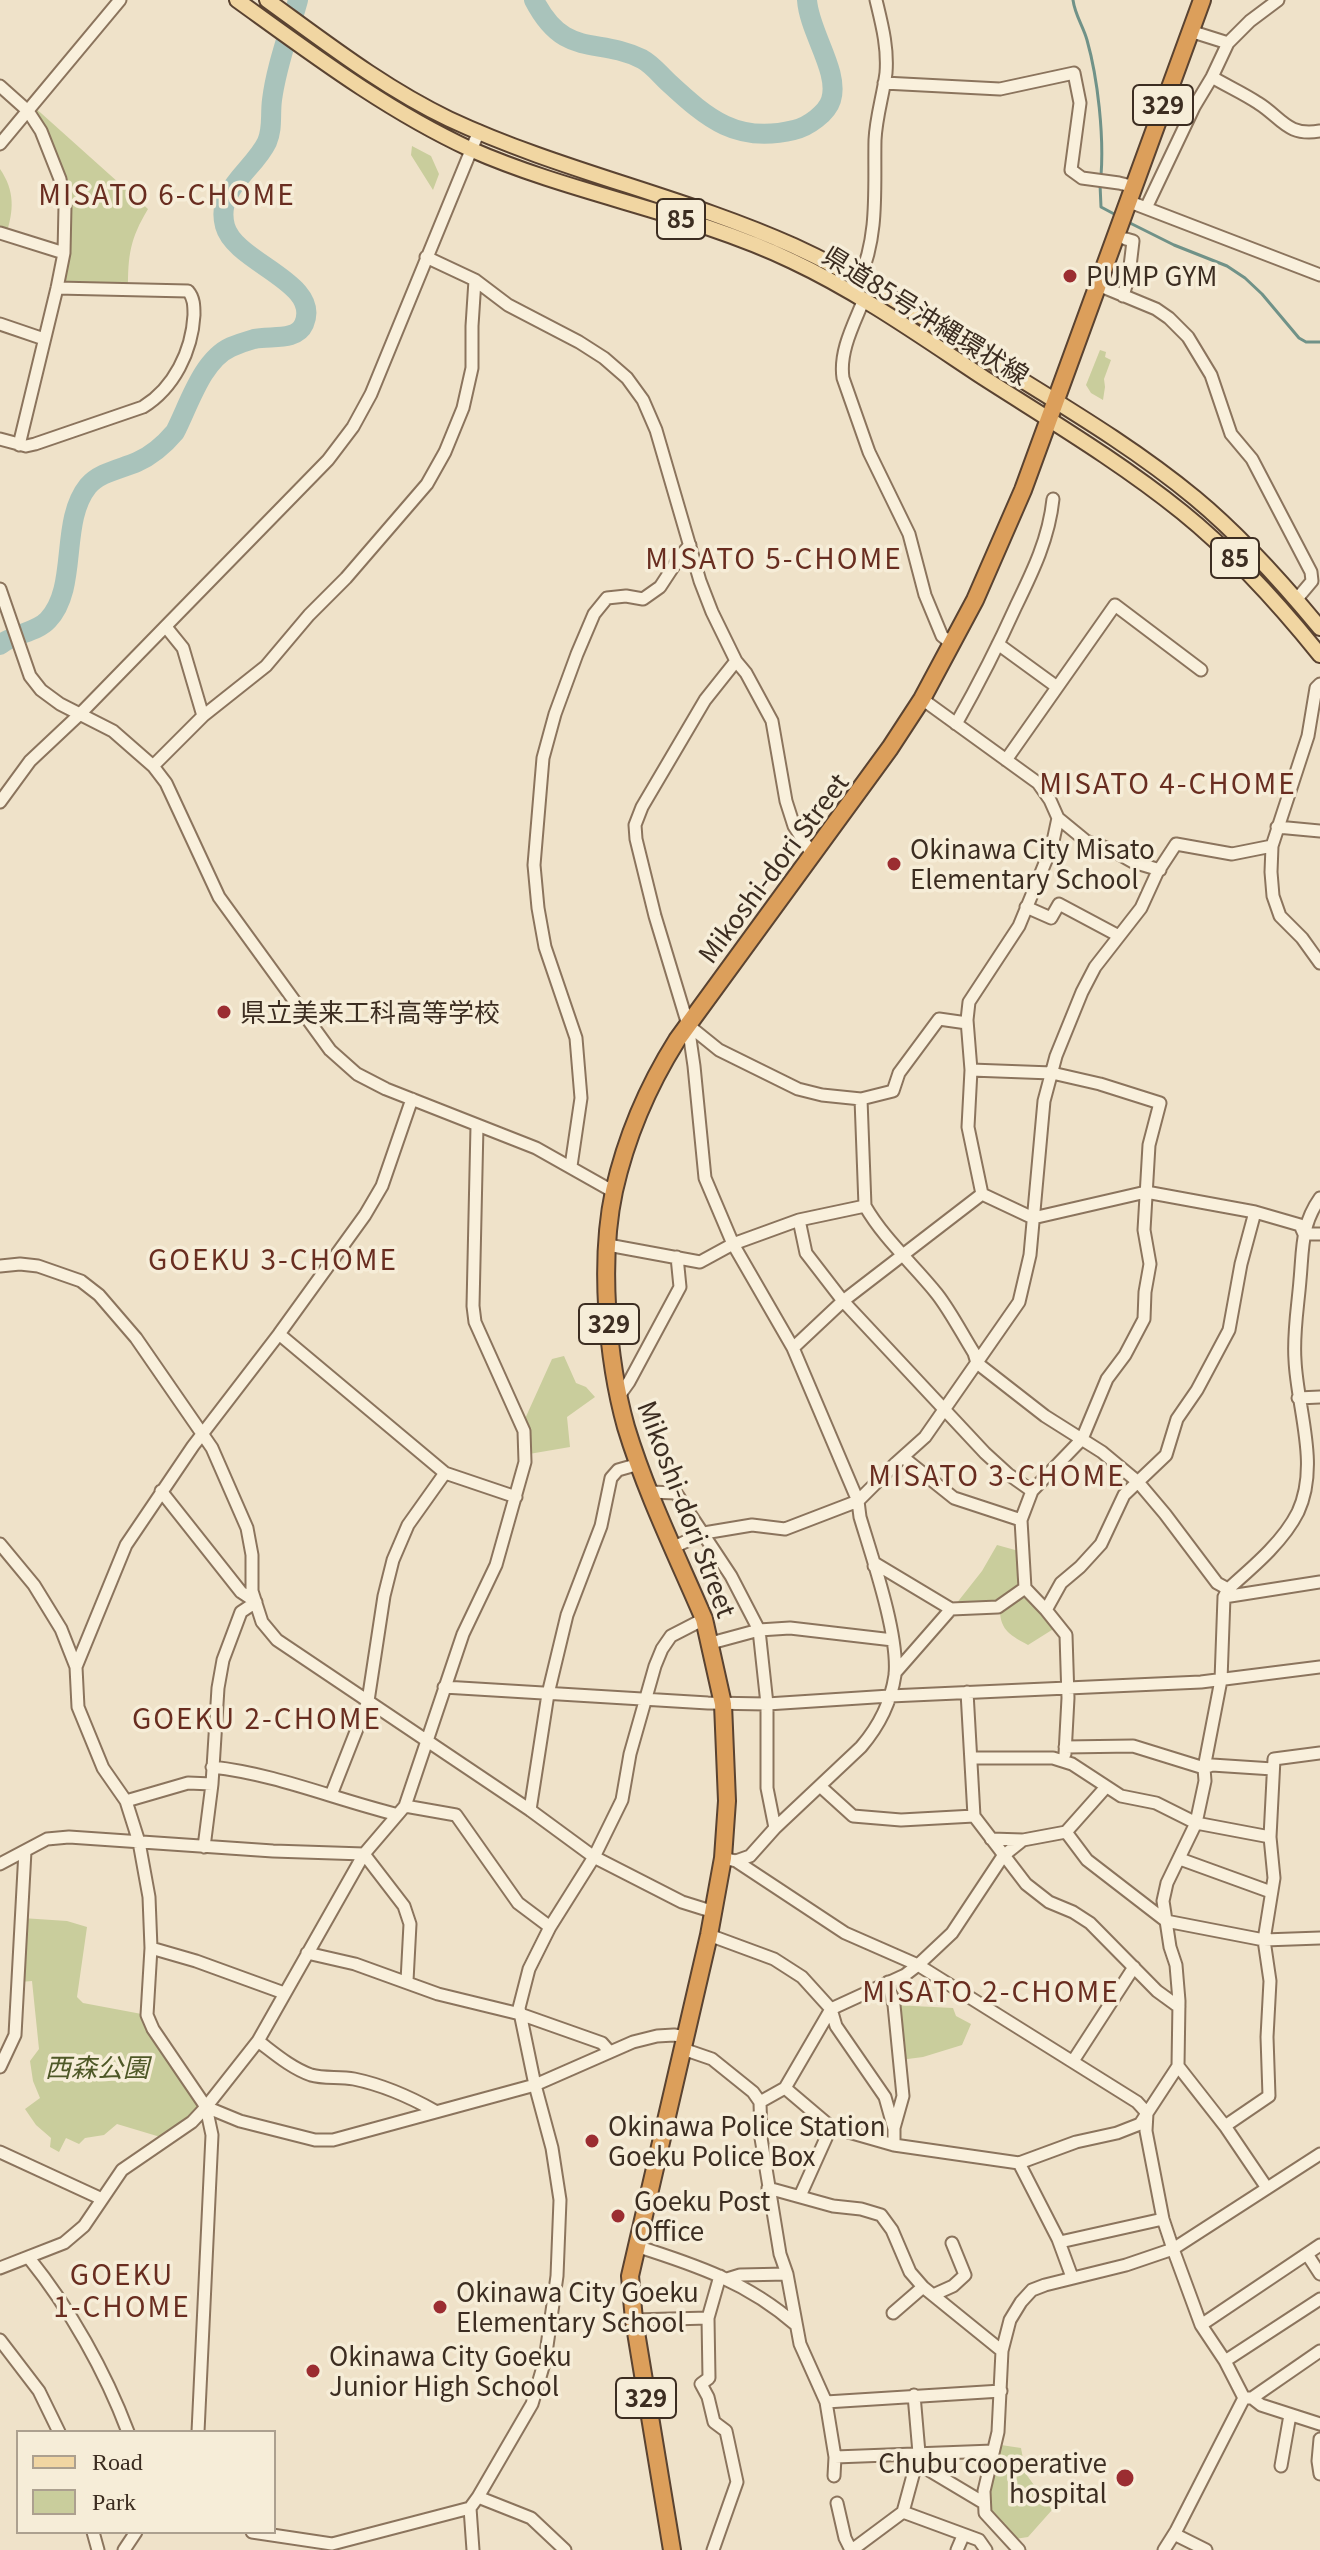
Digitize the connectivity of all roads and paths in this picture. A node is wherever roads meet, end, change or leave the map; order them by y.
1 (120, 0) edge
2 (237, 0) edge
3 (876, 0) edge
4 (1202, 0) edge
5 (1278, 0) edge
6 (270, 2) edge
7 (1190, 31) junction
8 (1228, 43) junction
9 (1212, 77) junction
10 (884, 83) junction
11 (0, 86) edge
12 (28, 111) junction
13 (479, 131) junction
14 (1320, 131) edge
15 (0, 144) edge
16 (470, 149) junction
17 (1134, 202) junction
18 (0, 233) edge
19 (1123, 234) junction
20 (64, 253) junction
21 (426, 257) junction
22 (1320, 275) edge
23 (475, 280) junction
24 (859, 280) junction
25 (1098, 285) junction
26 (57, 288) junction
27 (1123, 296) junction
28 (864, 299) junction
29 (0, 324) edge
30 (44, 339) junction
31 (1055, 401) junction
32 (1048, 420) junction
33 (0, 439) edge
34 (19, 445) junction
35 (1053, 499) dead end
36 (690, 545) junction
37 (0, 589) edge
38 (1296, 600) junction
39 (166, 627) junction
40 (1320, 628) edge
41 (952, 644) junction
42 (998, 644) junction
43 (1320, 655) edge
44 (736, 661) junction
45 (1201, 670) dead end
46 (1320, 684) edge
47 (1057, 687) junction
48 (922, 699) junction
49 (80, 714) junction
50 (203, 716) junction
51 (956, 724) junction
52 (1006, 760) junction
53 (153, 766) junction
54 (0, 802) edge
55 (1058, 818) junction
56 (1277, 827) junction
57 (1320, 831) edge
58 (1272, 846) junction
59 (812, 854) junction
60 (1160, 870) junction
61 (1026, 907) junction
62 (1119, 936) junction
63 (1320, 963) edge
64 (967, 1023) junction
65 (688, 1025) junction
66 (971, 1070) junction
67 (1052, 1073) junction
68 (412, 1099) junction
69 (861, 1099) junction
70 (477, 1126) junction
71 (571, 1166) junction
72 (614, 1192) junction
73 (1146, 1192) junction
74 (982, 1194) junction
75 (1320, 1198) edge
76 (865, 1206) junction
77 (1255, 1212) junction
78 (1033, 1218) junction
79 (799, 1220) junction
80 (1304, 1234) junction
81 (1320, 1234) edge
82 (733, 1244) junction
83 (608, 1245) junction
84 (901, 1255) junction
85 (677, 1257) junction
86 (0, 1266) edge
87 (843, 1301) junction
88 (279, 1334) junction
89 (793, 1348) junction
90 (977, 1363) junction
91 (619, 1396) junction
92 (1320, 1397) edge
93 (1298, 1398) junction
94 (945, 1409) junction
95 (204, 1433) junction
96 (1082, 1439) junction
97 (904, 1458) junction
98 (639, 1464) junction
99 (445, 1473) junction
100 (1138, 1482) junction
101 (161, 1491) junction
102 (1032, 1491) junction
103 (650, 1492) junction
104 (516, 1497) junction
105 (858, 1501) junction
106 (1021, 1520) junction
107 (704, 1533) junction
108 (0, 1544) edge
109 (674, 1547) junction
110 (874, 1566) junction
111 (1320, 1582) edge
112 (1025, 1588) junction
113 (1226, 1593) junction
114 (256, 1602) junction
115 (951, 1609) junction
116 (1046, 1610) junction
117 (704, 1619) junction
118 (759, 1630) junction
119 (893, 1640) junction
120 (711, 1643) junction
121 (76, 1667) junction
122 (1320, 1667) edge
123 (895, 1673) junction
124 (1221, 1680) junction
125 (444, 1687) junction
126 (1068, 1689) junction
127 (967, 1692) junction
128 (548, 1694) junction
129 (890, 1696) junction
130 (646, 1698) junction
131 (368, 1701) junction
132 (723, 1704) junction
133 (767, 1704) junction
134 (428, 1741) junction
135 (1065, 1747) junction
136 (1320, 1753) edge
137 (973, 1758) junction
138 (1065, 1762) junction
139 (212, 1767) junction
140 (1204, 1768) junction
141 (1273, 1769) junction
142 (212, 1784) junction
143 (821, 1787) junction
144 (1106, 1787) junction
145 (331, 1795) junction
146 (126, 1801) junction
147 (400, 1810) junction
148 (530, 1810) junction
149 (974, 1816) junction
150 (1196, 1823) junction
151 (775, 1828) junction
152 (1066, 1832) junction
153 (1270, 1837) junction
154 (991, 1839) junction
155 (1023, 1840) junction
156 (139, 1842) junction
157 (204, 1847) junction
158 (25, 1851) junction
159 (364, 1854) junction
160 (1003, 1856) junction
161 (594, 1857) junction
162 (1180, 1859) junction
163 (729, 1860) junction
164 (0, 1864) edge
165 (1271, 1892) junction
166 (714, 1912) junction
167 (1166, 1921) junction
168 (550, 1927) junction
169 (709, 1935) junction
170 (1320, 1938) edge
171 (1264, 1940) junction
172 (151, 1948) junction
173 (307, 1953) junction
174 (918, 1965) junction
175 (1134, 1967) junction
176 (407, 1981) junction
177 (888, 1982) junction
178 (284, 1993) junction
179 (1179, 2007) junction
180 (831, 2009) junction
181 (520, 2014) junction
182 (258, 2041) junction
183 (684, 2043) junction
184 (609, 2051) junction
185 (1073, 2061) junction
186 (1178, 2066) junction
187 (0, 2067) edge
188 (535, 2085) junction
189 (785, 2088) junction
190 (760, 2102) junction
191 (206, 2107) junction
192 (435, 2111) junction
193 (1147, 2113) junction
194 (1225, 2126) junction
195 (831, 2127) junction
196 (894, 2129) junction
197 (894, 2145) junction
198 (0, 2152) edge
199 (1320, 2154) edge
200 (1019, 2163) junction
201 (768, 2188) junction
202 (1267, 2188) junction
203 (800, 2196) junction
204 (102, 2199) junction
205 (1163, 2219) junction
206 (1060, 2242) junction
207 (952, 2243) dead end
208 (1320, 2245) edge
209 (636, 2246) junction
210 (1173, 2249) junction
211 (1307, 2254) junction
212 (29, 2258) junction
213 (0, 2268) edge
214 (787, 2274) junction
215 (1320, 2274) edge
216 (1072, 2277) junction
217 (723, 2278) junction
218 (928, 2291) junction
219 (1320, 2299) edge
220 (893, 2313) dead end
221 (708, 2318) junction
222 (634, 2320) junction
223 (1201, 2325) junction
224 (797, 2326) junction
225 (0, 2340) edge
226 (1002, 2351) junction
227 (1320, 2351) edge
228 (1225, 2361) junction
229 (1001, 2391) junction
230 (914, 2395) junction
231 (1248, 2398) junction
232 (826, 2402) junction
233 (1290, 2415) junction
234 (1320, 2424) edge
235 (58, 2430) edge
236 (127, 2430) edge
237 (198, 2430) edge
238 (1320, 2439) edge
239 (993, 2451) junction
240 (835, 2457) junction
241 (918, 2458) junction
242 (1281, 2466) dead end
243 (1320, 2474) edge
244 (834, 2476) dead end
245 (478, 2497) junction
246 (837, 2503) dead end
247 (984, 2503) junction
248 (470, 2508) junction
249 (903, 2512) junction
250 (993, 2524) junction
251 (259, 2534) edge
252 (1174, 2534) junction
253 (963, 2536) junction
254 (299, 2545) edge
255 (983, 2545) edge
256 (473, 2550) edge
257 (565, 2550) edge
258 (672, 2550) edge
259 (713, 2550) edge
260 (852, 2550) edge
261 (957, 2550) edge
262 (1019, 2550) edge
263 (1164, 2550) edge
264 (1206, 2550) edge

1 - 12 street
2 - 16 main road, 県道85号沖縄環状線 / 85
3 - 10 street
4 - 7 highway, 329
5 - 8 street
6 - 13 main road, 県道85号沖縄環状線 / 85
7 - 8 street
7 - 17 highway, 329
8 - 9 street
9 - 14 street
9 - 17 street
10 - 17 street
10 - 24 street
11 - 12 street
12 - 15 street
12 - 20 street
13 - 16 street
13 - 24 main road, 県道85号沖縄環状線 / 85
16 - 21 street
16 - 28 main road, 県道85号沖縄環状線 / 85
17 - 19 highway, 329
17 - 22 street
18 - 20 street
19 - 25 highway, 329
19 - 27 street
20 - 26 street
21 - 23 street
21 - 39 street
23 - 36 street
23 - 50 street
24 - 31 main road, 県道85号沖縄環状線 / 85
25 - 27 street
25 - 31 highway, 329
26 - 30 street
26 - 34 street
27 - 38 street
28 - 32 main road, 県道85号沖縄環状線 / 85
28 - 41 street
29 - 30 street
30 - 34 street
31 - 32 highway, Mikoshi-dori Street / 329
31 - 38 main road, 県道85号沖縄環状線 / 85
32 - 41 highway, Mikoshi-dori Street / 329
32 - 43 main road, 県道85号沖縄環状線 / 85
33 - 34 street
35 - 42 street
36 - 44 street
36 - 71 street
37 - 49 street
38 - 40 main road, 県道85号沖縄環状線 / 85
39 - 49 street
39 - 50 street
41 - 48 highway, Mikoshi-dori Street / 329
42 - 47 street
42 - 51 street
44 - 59 street
44 - 65 street
45 - 47 street
46 - 56 street
47 - 52 street
48 - 51 street
48 - 59 highway, Mikoshi-dori Street / 329
49 - 53 street
49 - 54 street
50 - 53 street
51 - 52 street
52 - 55 street
53 - 68 street
55 - 60 street
55 - 61 street
56 - 57 street
56 - 58 street
58 - 60 street
58 - 63 street
59 - 65 highway, Mikoshi-dori Street / 329
60 - 62 street
61 - 62 street
61 - 64 street
62 - 67 street
64 - 66 street
64 - 69 street
65 - 69 street
65 - 72 highway, Mikoshi-dori Street / 329
65 - 82 street
66 - 67 street
66 - 74 street
67 - 73 street
67 - 78 street
68 - 70 street
68 - 88 street
69 - 76 street
70 - 71 street
70 - 104 street
71 - 72 street
72 - 83 highway, Mikoshi-dori Street / 329
73 - 77 street
73 - 78 street
73 - 96 street
74 - 78 street
74 - 84 street
75 - 80 street
76 - 79 street
76 - 84 street
77 - 80 street
77 - 100 street
78 - 90 street
79 - 82 street
79 - 87 street
80 - 81 street
80 - 93 street
82 - 85 street
82 - 89 street
83 - 85 street
83 - 91 highway, Mikoshi-dori Street / 329
84 - 87 street
84 - 90 street
85 - 91 street
86 - 95 street
87 - 89 street
87 - 94 street
88 - 95 street
88 - 99 street
89 - 105 street
90 - 94 street
90 - 96 street
91 - 98 highway, Mikoshi-dori Street / 329
92 - 93 street
93 - 113 street
94 - 97 street
94 - 102 street
95 - 101 street
95 - 114 street
96 - 100 street
96 - 102 street
97 - 105 street
97 - 106 street
98 - 103 highway, Mikoshi-dori Street / 329
98 - 128 street
99 - 104 street
99 - 131 street
100 - 113 street
100 - 116 street
101 - 114 street
101 - 121 street
102 - 106 street
103 - 107 street
103 - 109 highway, Mikoshi-dori Street / 329
104 - 125 street
105 - 107 street
105 - 110 street
106 - 112 street
107 - 109 street
107 - 118 street
108 - 121 street
109 - 117 highway, Mikoshi-dori Street / 329
110 - 115 street
110 - 119 street
111 - 113 street
112 - 115 street
112 - 116 street
113 - 124 street
114 - 131 street
114 - 139 street
115 - 123 street
116 - 126 street
117 - 120 highway, Mikoshi-dori Street / 329
117 - 130 street
118 - 119 street
118 - 120 street
118 - 133 street
119 - 123 street
120 - 132 highway, Mikoshi-dori Street / 329
121 - 146 street
122 - 124 street
123 - 129 street
124 - 126 street
124 - 140 street
125 - 128 street
125 - 134 street
126 - 127 street
126 - 135 street
127 - 129 street
127 - 137 street
128 - 130 street
128 - 148 street
129 - 133 street
129 - 143 street
130 - 132 street
130 - 161 street
131 - 134 street
131 - 145 street
132 - 133 street
132 - 163 highway, Mikoshi-dori Street / 329
133 - 151 street
134 - 147 street
134 - 148 street
135 - 138 street
135 - 140 street
136 - 141 street
137 - 138 street
137 - 149 street
138 - 144 street
139 - 142 street
139 - 145 street
140 - 141 street
140 - 150 street
141 - 153 street
142 - 146 street
142 - 157 street
143 - 149 street
143 - 151 street
144 - 150 street
144 - 152 street
145 - 147 street
146 - 156 street
147 - 159 street
147 - 168 street
148 - 161 street
149 - 154 street
150 - 153 street
150 - 162 street
151 - 163 street
152 - 155 street
152 - 167 street
153 - 165 street
154 - 155 street
154 - 160 street
155 - 160 street
156 - 157 street
156 - 158 street
156 - 172 street
157 - 159 street
158 - 164 street
158 - 187 street
159 - 173 street
159 - 176 street
160 - 174 street
160 - 175 street
161 - 166 street
161 - 168 street
162 - 165 street
162 - 167 street
163 - 166 highway, Mikoshi-dori Street / 329
163 - 174 street
165 - 171 street
166 - 169 highway, Mikoshi-dori Street / 329
167 - 171 street
167 - 179 street
168 - 181 street
169 - 180 street
169 - 183 highway, Mikoshi-dori Street / 329
170 - 171 street
171 - 194 street
172 - 178 street
172 - 191 street
173 - 176 street
173 - 178 street
174 - 177 street
174 - 185 street
175 - 179 street
175 - 185 street
176 - 181 street
177 - 180 street
177 - 196 street
178 - 182 street
179 - 186 street
180 - 189 street
180 - 196 street
181 - 184 street
181 - 188 street
182 - 191 street
182 - 192 street
183 - 184 street
183 - 190 street
183 - 209 highway, Mikoshi-dori Street / 329
184 - 188 street
185 - 193 street
186 - 193 street
186 - 194 street
188 - 192 street
188 - 245 street
189 - 190 street
189 - 195 street
190 - 201 street
191 - 192 street
191 - 204 street
191 - 237 street
193 - 200 street
193 - 205 street
194 - 202 street
195 - 197 street
195 - 203 street
196 - 197 street
197 - 200 street
198 - 204 street
199 - 202 street
200 - 206 street
201 - 203 street
201 - 214 street
202 - 210 street
203 - 218 street
204 - 212 street
205 - 206 street
205 - 210 street
206 - 216 street
207 - 218 street
208 - 211 street
209 - 217 street
209 - 222 highway, Mikoshi-dori Street / 329
210 - 216 street
210 - 223 street
211 - 215 street
211 - 223 street
212 - 213 street
212 - 236 street
214 - 217 street
214 - 224 street
216 - 226 street
217 - 221 street
217 - 224 street
218 - 220 street
218 - 226 street
219 - 228 street
221 - 222 street
221 - 259 street
222 - 258 highway, Mikoshi-dori Street / 329
223 - 228 street
224 - 232 street
225 - 235 street
226 - 229 street
227 - 231 street
228 - 231 street
229 - 230 street
229 - 239 street
230 - 232 street
230 - 241 street
231 - 233 street
231 - 252 street
232 - 240 street
233 - 234 street
233 - 242 street
238 - 243 street
239 - 241 street
239 - 247 street
240 - 241 street
240 - 244 street
241 - 247 street
241 - 249 street
245 - 248 street
245 - 257 street
246 - 260 street
247 - 250 street
248 - 254 street
248 - 256 street
249 - 253 street
249 - 260 street
250 - 255 street
250 - 262 street
251 - 254 street
252 - 263 street
252 - 264 street
253 - 255 street
253 - 261 street

